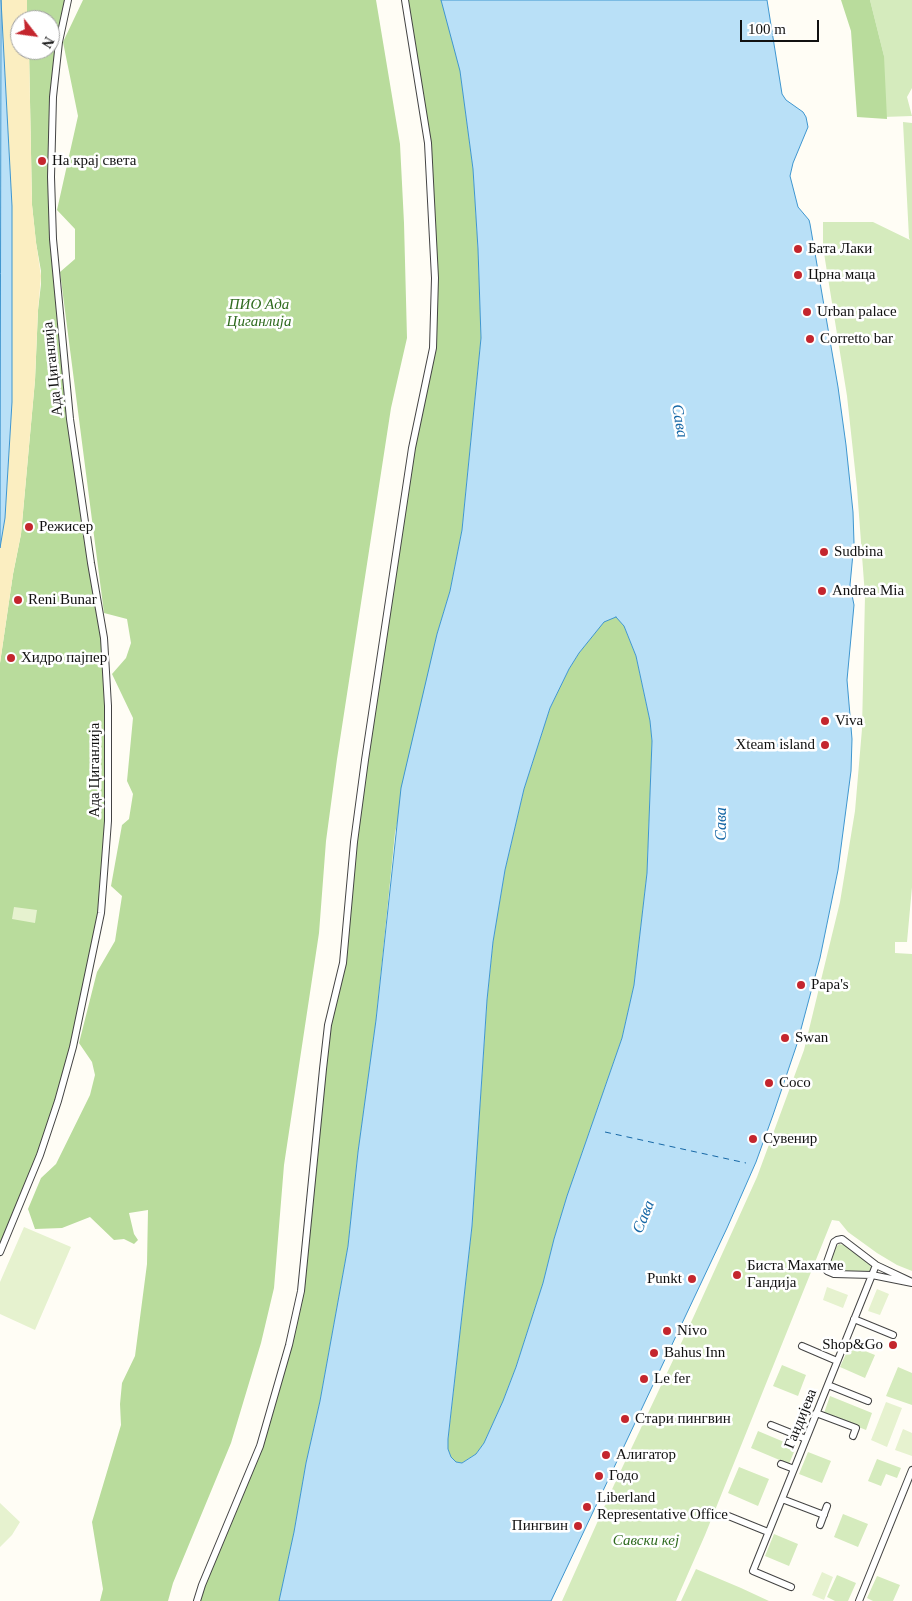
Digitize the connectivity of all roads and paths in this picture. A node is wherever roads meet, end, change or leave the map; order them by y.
1 (68, 0) edge
2 (404, 0) edge
3 (0, 1252) edge
4 (876, 1265) junction
5 (872, 1275) junction
6 (912, 1283) edge
7 (854, 1319) junction
8 (893, 1335) dead end
9 (802, 1346) dead end
10 (837, 1361) junction
11 (828, 1385) junction
12 (868, 1400) dead end
13 (816, 1413) junction
14 (772, 1426) dead end
15 (853, 1436) dead end
16 (806, 1439) junction
17 (781, 1464) dead end
18 (794, 1469) junction
19 (912, 1470) edge
20 (782, 1499) junction
21 (827, 1506) dead end
22 (726, 1515) dead end
23 (824, 1515) junction
24 (820, 1525) dead end
25 (768, 1532) junction
26 (791, 1586) dead end
27 (197, 1601) edge
28 (859, 1601) edge

1 - 3 street, Ада Циганлија
2 - 27 street
4 - 5 street, Гандијева
4 - 5 street
4 - 6 street
5 - 6 street
5 - 7 street, Гандијева
7 - 8 street
7 - 10 street, Гандијева
9 - 10 street
10 - 11 street, Гандијева
11 - 12 street
11 - 13 street, Гандијева
13 - 15 street
13 - 16 street, Гандијева
14 - 16 street
16 - 18 street, Гандијева
17 - 18 street
18 - 20 street, Гандијева
19 - 28 street
20 - 23 street
20 - 25 street, Гандијева
21 - 23 street
22 - 25 street
23 - 24 street
25 - 26 street, Гандијева

